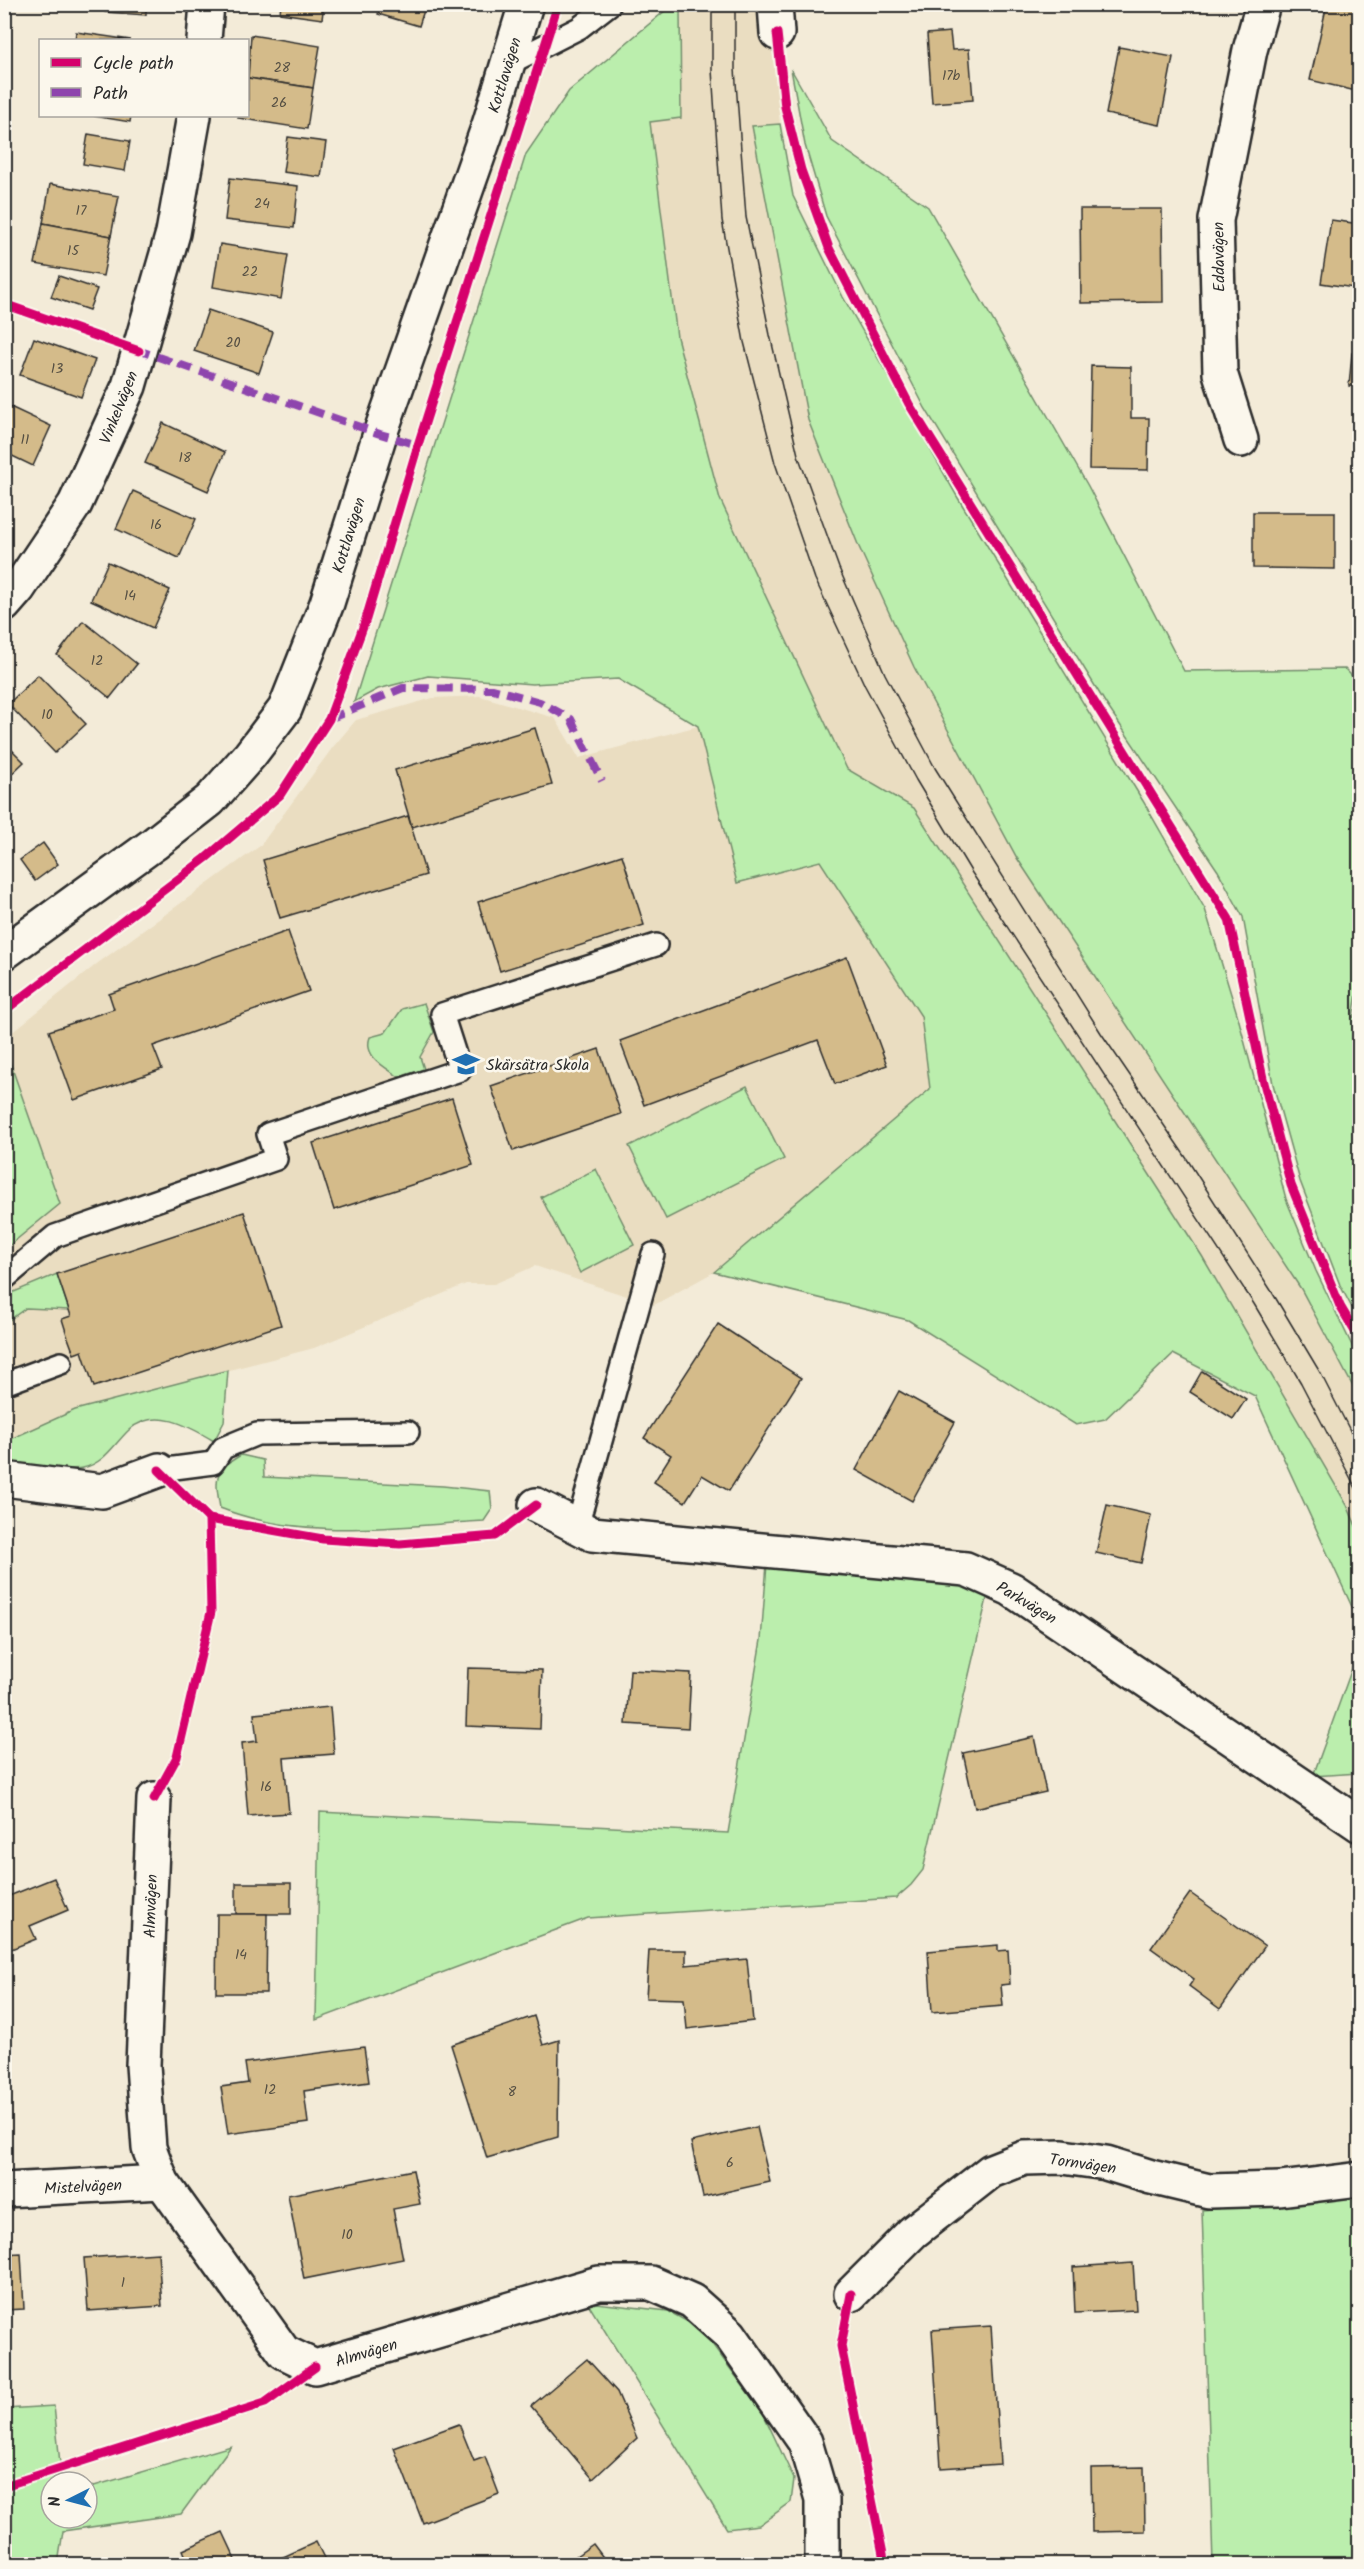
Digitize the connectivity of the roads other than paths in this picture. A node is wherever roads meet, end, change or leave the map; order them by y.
1 (207, 4) edge
2 (526, 4) edge
3 (610, 4) edge
4 (1263, 4) edge
5 (204, 39) edge
6 (508, 64) junction
7 (194, 117) edge
8 (1241, 440) dead end
9 (4, 605) edge
10 (656, 945) dead end
11 (4, 953) edge
12 (654, 1254) dead end
13 (4, 1279) edge
14 (60, 1363) dead end
15 (4, 1384) edge
16 (408, 1432) dead end
17 (159, 1470) joint
18 (4, 1479) edge
19 (536, 1505) dead end
20 (577, 1527) junction
21 (154, 1799) dead end
22 (1359, 1825) edge
23 (1359, 2179) edge
24 (162, 2182) junction
25 (4, 2190) edge
26 (851, 2294) dead end
27 (822, 2565) edge

1 - 5 street
2 - 6 street, Kottlavägen
3 - 6 lane
4 - 8 street, Eddavägen
6 - 11 street, Kottlavägen
7 - 9 street, Vinkelvägen
10 - 13 lane
12 - 20 lane
14 - 15 lane
16 - 17 lane
17 - 18 street
19 - 20 street, Parkvägen
20 - 22 street, Parkvägen
21 - 24 street, Almvägen
23 - 26 street, Tornvägen
24 - 25 street, Mistelvägen
24 - 27 street, Almvägen

